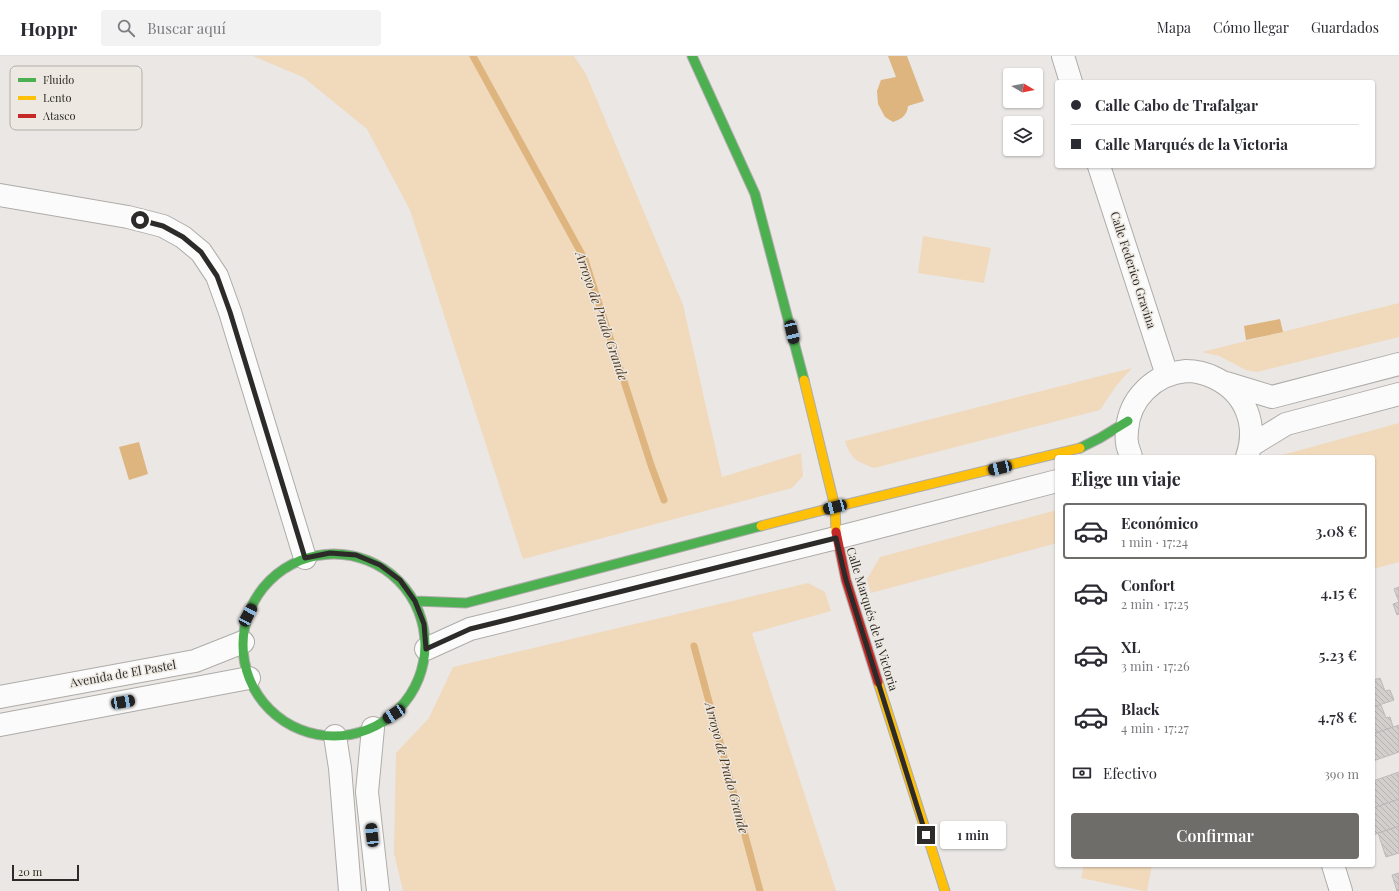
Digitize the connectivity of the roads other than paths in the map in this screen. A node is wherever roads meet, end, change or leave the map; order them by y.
1 (692, 56) edge
2 (1063, 56) edge
3 (1070, 80) edge
4 (1100, 168) edge
5 (0, 195) edge
6 (1399, 364) edge
7 (1167, 375) junction
8 (1226, 383) junction
9 (1399, 394) edge
10 (1128, 420) junction
11 (1248, 451) edge
12 (1130, 455) edge
13 (1055, 481) edge
14 (835, 507) junction
15 (836, 538) junction
16 (305, 558) junction
17 (415, 601) junction
18 (243, 642) junction
19 (426, 649) junction
20 (249, 678) junction
21 (0, 697) edge
22 (0, 725) edge
23 (373, 728) junction
24 (335, 736) junction
25 (1334, 867) edge
26 (350, 891) edge
27 (378, 891) edge
28 (945, 891) edge
29 (1341, 891) edge

1 - 14 street, Calle Marqués de la Victoria
2 - 3 street
4 - 7 street, Calle Federico Gravina
5 - 16 street
6 - 8 street
7 - 8 street
7 - 10 street
8 - 11 street
9 - 11 street
10 - 12 street
10 - 14 street
13 - 15 street
14 - 15 street, Calle Marqués de la Victoria
14 - 17 street
15 - 19 street
15 - 28 street, Calle Marqués de la Victoria
16 - 17 street
16 - 18 street
17 - 19 street
18 - 20 street
18 - 21 street, Avenida de El Pastel
19 - 23 street
20 - 22 street
20 - 24 street
23 - 24 street
23 - 27 street
24 - 26 street
25 - 29 street

